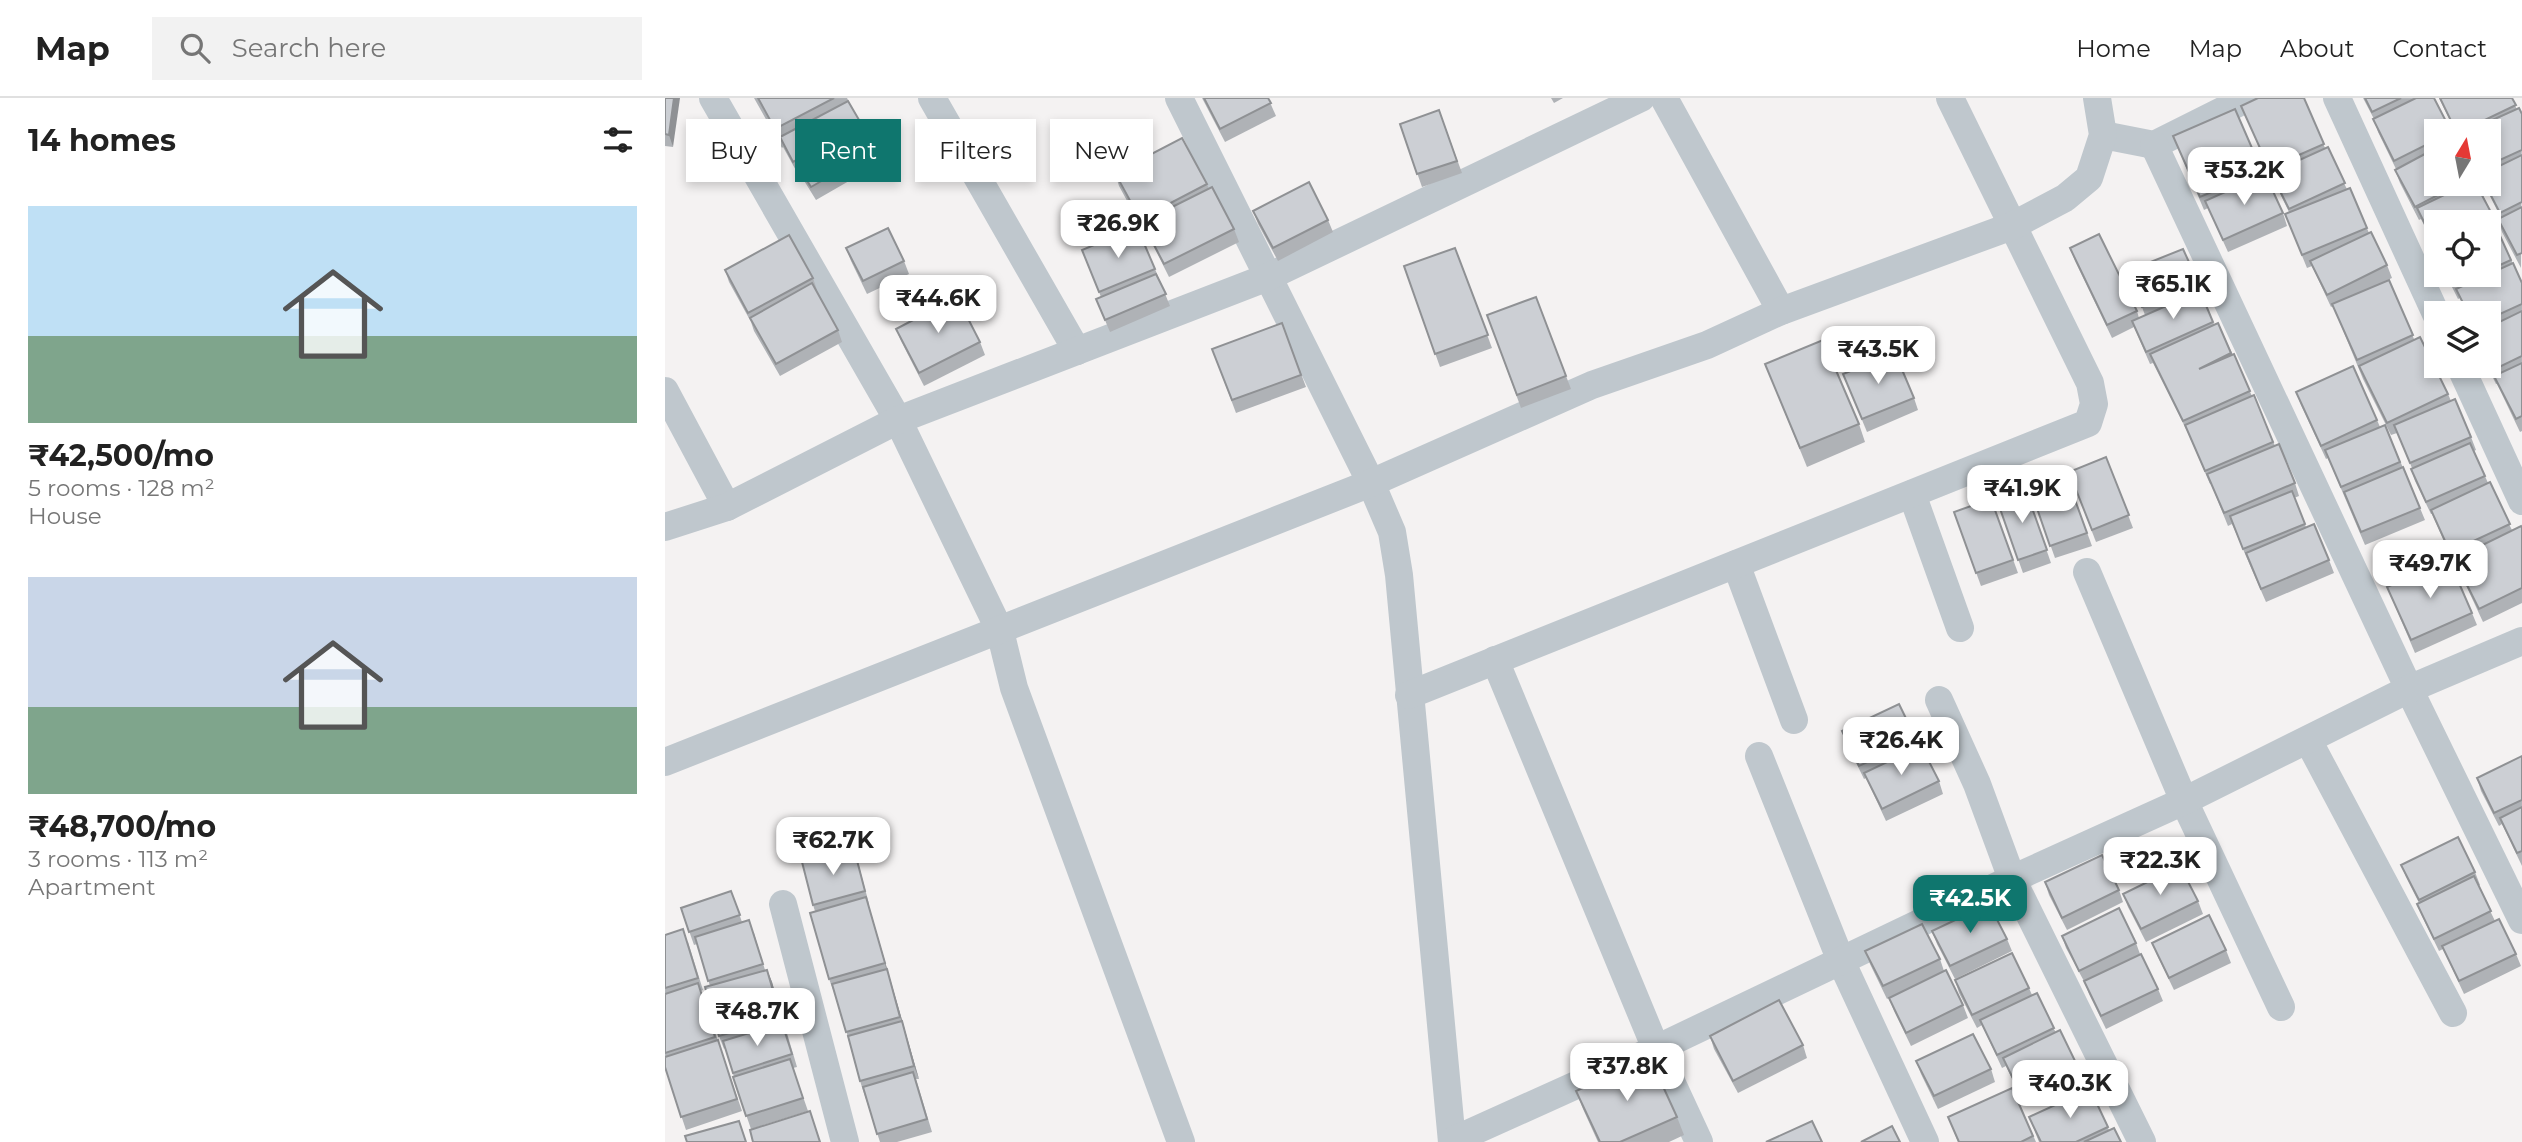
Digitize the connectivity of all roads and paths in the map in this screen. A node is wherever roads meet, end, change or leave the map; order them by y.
1 (713, 98) edge
2 (932, 98) edge
3 (1179, 98) edge
4 (1641, 98) edge
5 (1664, 98) edge
6 (1950, 98) edge
7 (2097, 98) edge
8 (2248, 98) edge
9 (2337, 98) edge
10 (2103, 135) junction
11 (2154, 145) junction
12 (2012, 226) junction
13 (1268, 277) junction
14 (2430, 301) edge
15 (1781, 311) junction
16 (1077, 351) junction
17 (2466, 378) edge
18 (665, 391) edge
19 (898, 420) junction
20 (1371, 484) junction
21 (1912, 494) junction
22 (2522, 501) edge
23 (727, 507) junction
24 (665, 527) edge
25 (1736, 564) junction
26 (2087, 572) dead end
27 (1960, 628) dead end
28 (1000, 631) junction
29 (2522, 641) edge
30 (1495, 660) junction
31 (2409, 690) junction
32 (1409, 695) junction
33 (1939, 700) dead end
34 (1794, 720) dead end
35 (2308, 740) junction
36 (1759, 757) dead end
37 (665, 762) edge
38 (2184, 801) junction
39 (2012, 879) junction
40 (783, 904) dead end
41 (2522, 920) edge
42 (1841, 961) junction
43 (2280, 1007) dead end
44 (2453, 1013) dead end
45 (1656, 1049) junction
46 (845, 1142) edge
47 (1181, 1142) edge
48 (1452, 1142) edge
49 (1699, 1142) edge
50 (1925, 1142) edge
51 (2142, 1142) edge

1 - 19 street
2 - 16 street
3 - 13 street
4 - 13 street
5 - 15 street
6 - 12 street
7 - 10 street
8 - 11 street
9 - 14 street
10 - 11 street
10 - 12 street
11 - 31 street
12 - 15 street
12 - 21 street
13 - 16 street
13 - 20 street
15 - 20 street
16 - 19 street
17 - 22 street
18 - 23 street
19 - 23 street
19 - 28 street
20 - 28 street
20 - 32 street
21 - 25 street
21 - 27 street
23 - 24 street
25 - 30 street
25 - 34 street
26 - 38 street
28 - 37 street
28 - 47 street
29 - 31 street
30 - 32 street
30 - 45 street
31 - 35 street
31 - 41 street
32 - 48 street
33 - 39 street
35 - 38 street
35 - 44 street
36 - 42 street
38 - 39 street
38 - 43 street
39 - 42 street
39 - 51 street
40 - 46 street
42 - 45 street
42 - 50 street
45 - 48 street
45 - 49 street

